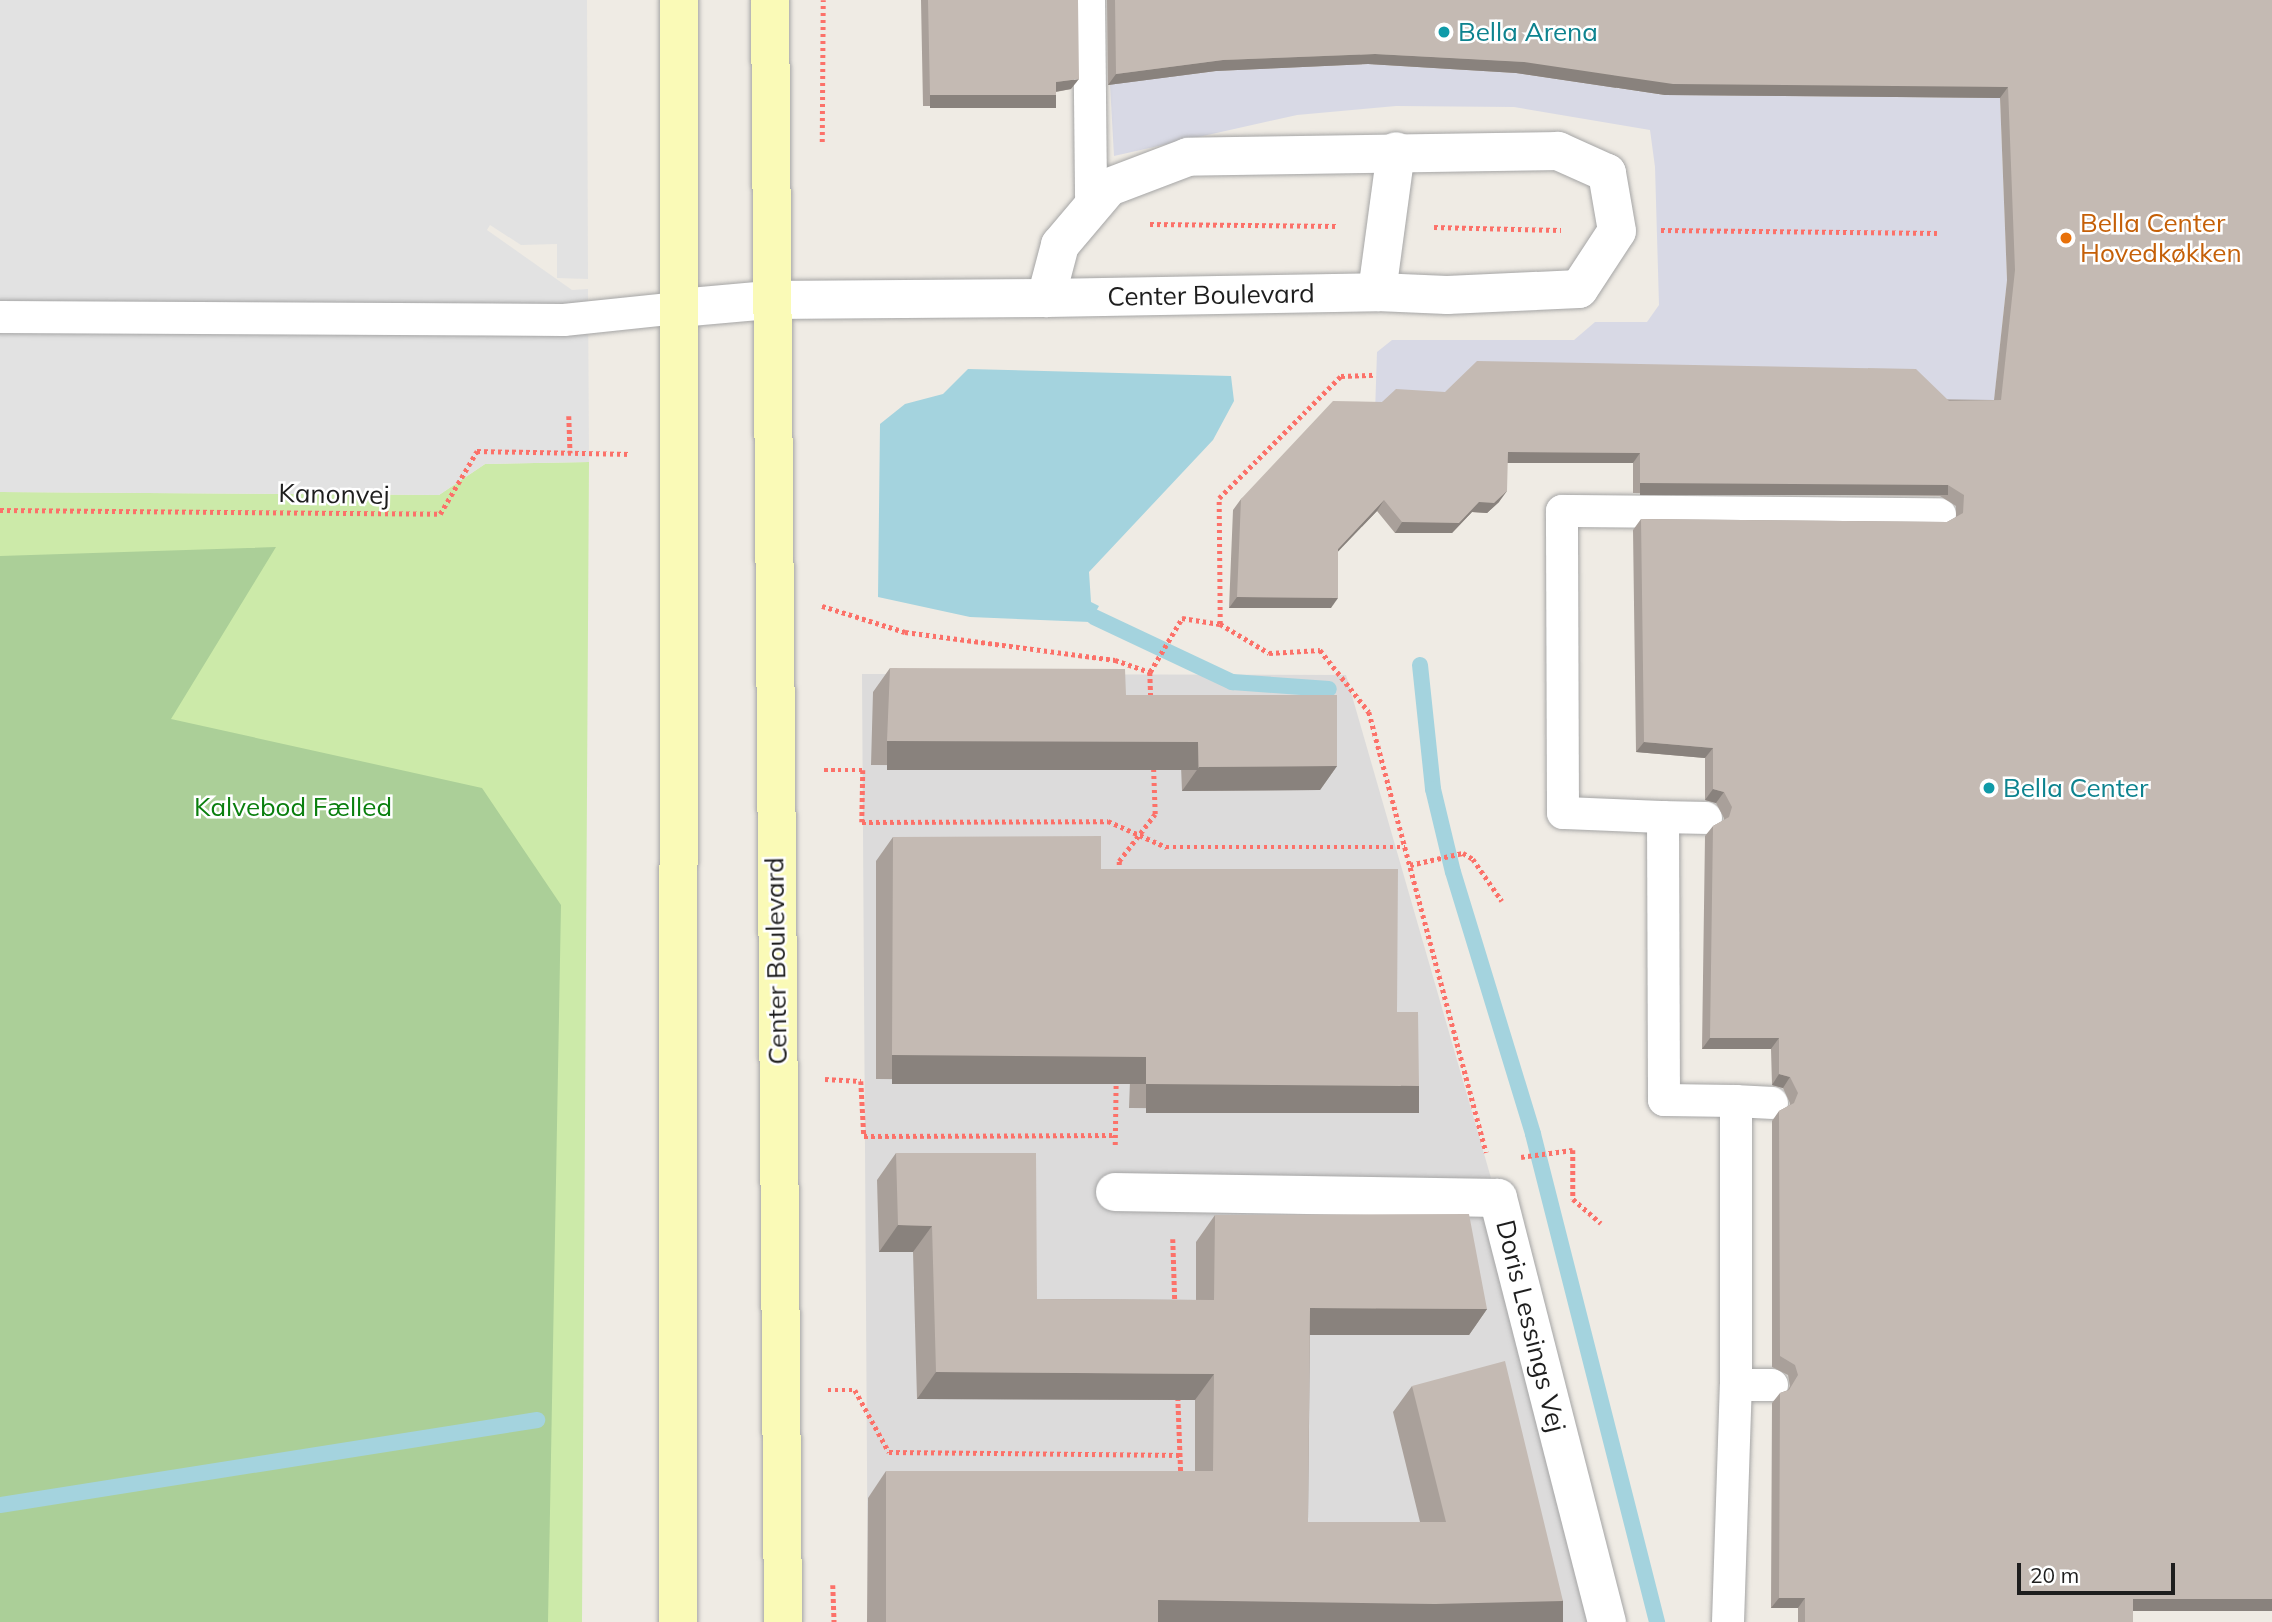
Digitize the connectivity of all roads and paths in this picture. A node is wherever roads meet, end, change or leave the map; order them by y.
1 (679, 0) edge
2 (770, 0) edge
3 (1089, 0) edge
4 (1396, 151) junction
5 (1091, 207) junction
6 (1386, 226) junction
7 (1617, 231) junction
8 (1937, 233) dead end
9 (1377, 292) junction
10 (1045, 298) junction
11 (769, 300) junction
12 (679, 308) junction
13 (0, 317) edge
14 (1376, 375) dead end
15 (569, 416) dead end
16 (570, 453) junction
17 (631, 454) dead end
18 (0, 510) edge
19 (1940, 514) dead end
20 (772, 592) junction
21 (1220, 624) junction
22 (1150, 672) junction
23 (1151, 710) edge
24 (1152, 749) edge
25 (821, 770) dead end
26 (1662, 817) junction
27 (1706, 818) dead end
28 (1138, 835) junction
29 (1405, 847) junction
30 (1410, 865) junction
31 (1119, 875) edge
32 (1502, 901) dead end
33 (1116, 1067) edge
34 (777, 1077) junction
35 (1736, 1101) junction
36 (1772, 1103) dead end
37 (1115, 1135) junction
38 (1517, 1158) dead end
39 (1115, 1192) joint
40 (1171, 1193) junction
41 (1498, 1198) junction
42 (1601, 1223) dead end
43 (1175, 1317) edge
44 (1736, 1385) junction
45 (1772, 1385) dead end
46 (1178, 1386) edge
47 (780, 1390) junction
48 (1180, 1455) junction
49 (1181, 1483) edge
50 (678, 1622) edge
51 (783, 1622) edge
52 (1607, 1622) edge
53 (1728, 1622) edge

1 - 12 street
2 - 11 street, Center Boulevard
3 - 5 lane
4 - 5 street
4 - 6 street
4 - 7 street
5 - 6 path
5 - 10 street
6 - 7 path
6 - 9 street
7 - 8 path
7 - 9 street, Center Boulevard
9 - 10 street, Center Boulevard
10 - 11 street, Center Boulevard
11 - 12 street, Center Boulevard
11 - 20 street, Center Boulevard
12 - 13 lane
12 - 50 street
14 - 21 path
15 - 16 path
16 - 17 path, Kanonvej
16 - 18 path, Kanonvej
19 - 26 lane
20 - 22 path
20 - 34 street, Center Boulevard
21 - 22 path
21 - 29 path
22 - 23 path
24 - 28 path
25 - 28 path
26 - 27 lane
26 - 35 lane
28 - 29 path
28 - 31 path
29 - 30 path
30 - 32 path
30 - 41 path
33 - 37 path
34 - 37 path
34 - 47 street, Center Boulevard
35 - 36 lane
35 - 44 lane
37 - 39 path
38 - 42 path
39 - 40 street, Doris Lessings Vej
40 - 41 street, Doris Lessings Vej
40 - 43 path
41 - 52 street, Doris Lessings Vej
44 - 45 lane
44 - 53 lane
46 - 48 path
47 - 48 path
47 - 51 street, Center Boulevard
48 - 49 path

